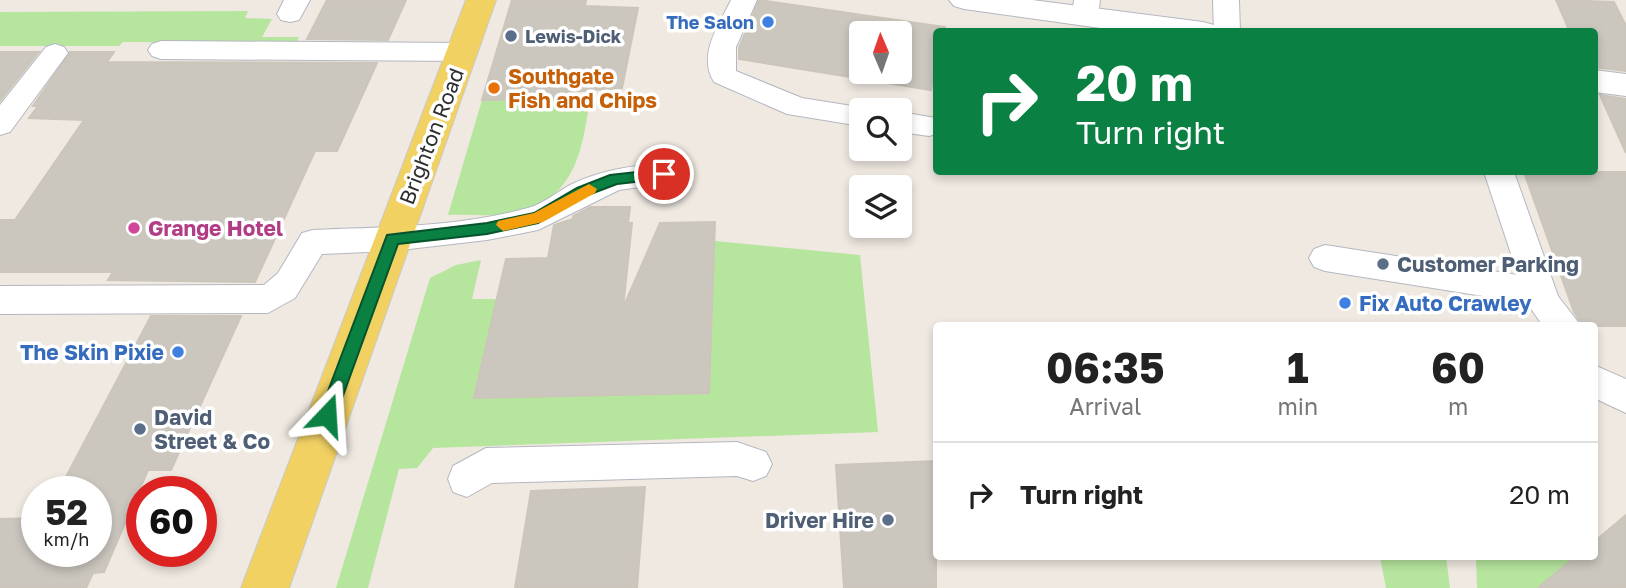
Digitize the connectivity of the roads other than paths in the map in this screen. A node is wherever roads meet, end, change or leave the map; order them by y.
1 (481, 0) edge
2 (744, 0) edge
3 (964, 0) edge
4 (1226, 0) edge
5 (1086, 8) edge
6 (1184, 28) edge
7 (1227, 28) edge
8 (161, 50) dead end
9 (463, 52) junction
10 (55, 53) dead end
11 (1598, 82) edge
12 (1626, 85) edge
13 (849, 114) edge
14 (0, 124) edge
15 (912, 124) edge
16 (929, 127) dead end
17 (664, 174) dead end
18 (1500, 175) edge
19 (392, 239) junction
20 (1325, 258) dead end
21 (1540, 292) junction
22 (0, 300) edge
23 (1561, 322) edge
24 (1598, 382) edge
25 (1626, 397) edge
26 (753, 464) dead end
27 (467, 479) dead end
28 (265, 588) edge

1 - 9 main road, Brighton Road
2 - 13 lane
3 - 5 street
4 - 7 lane
5 - 6 street
8 - 9 lane
9 - 19 main road, Brighton Road
10 - 14 lane
11 - 12 street
15 - 16 lane
17 - 19 lane
18 - 21 lane
19 - 22 lane
19 - 28 main road, Brighton Road
20 - 21 lane
21 - 23 lane
24 - 25 lane
26 - 27 lane

